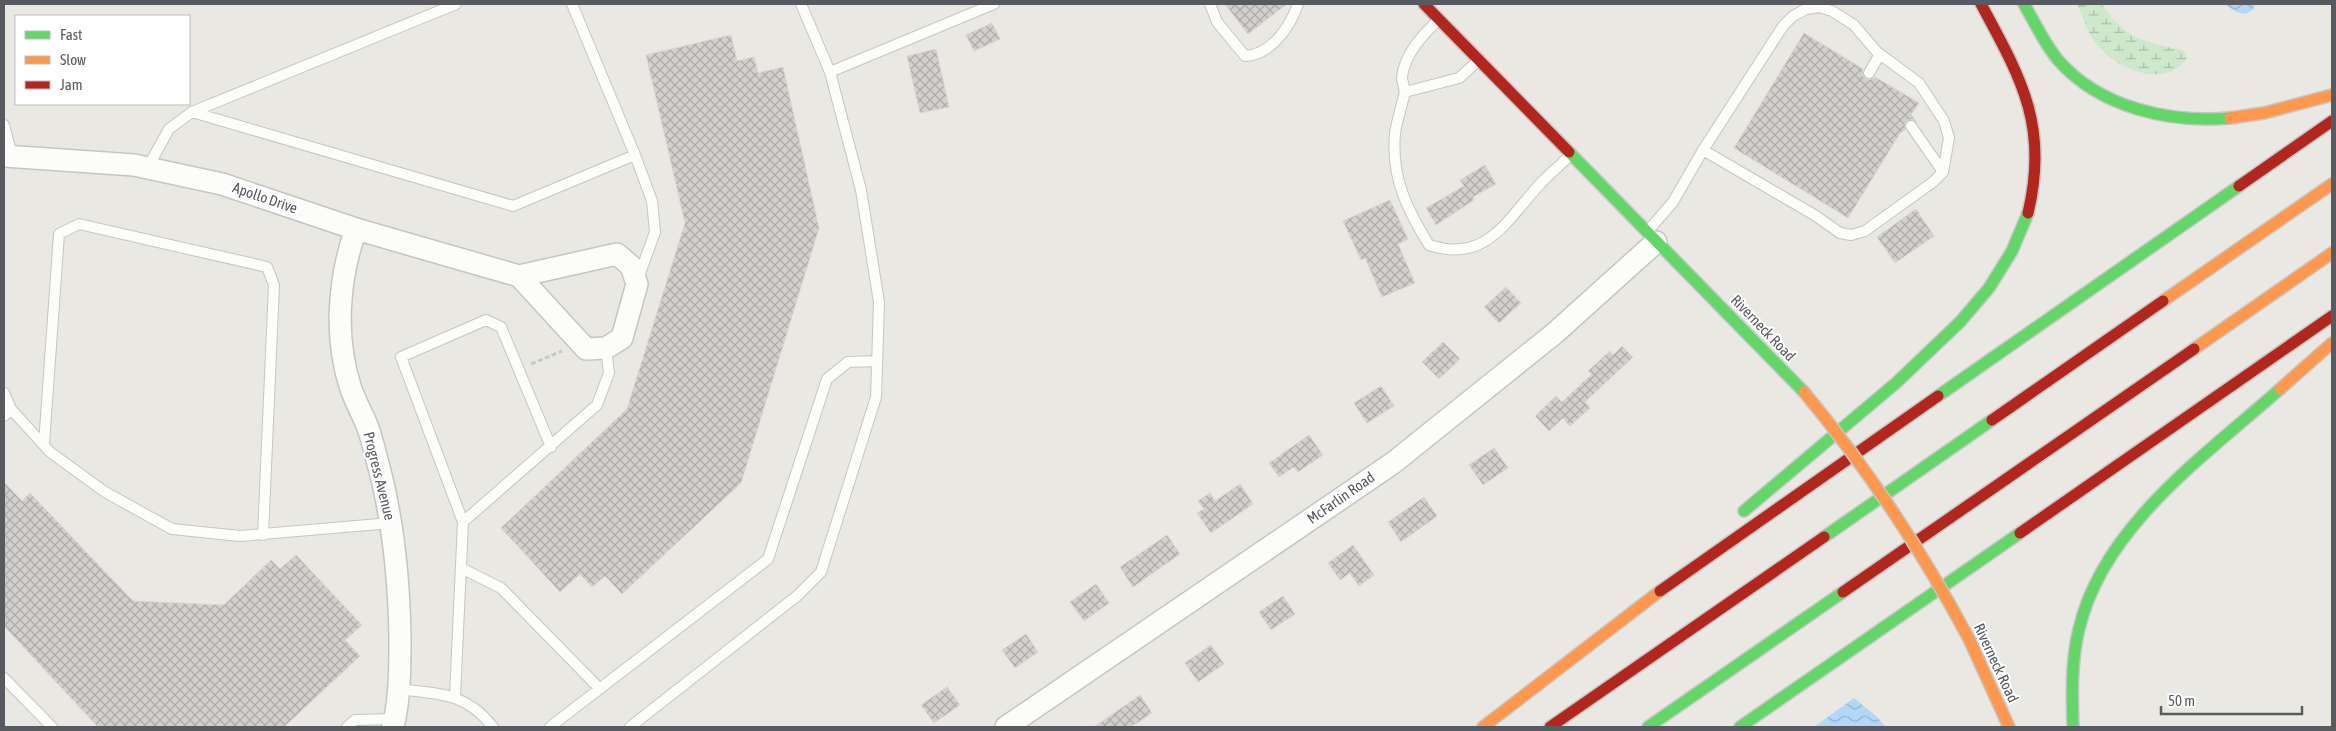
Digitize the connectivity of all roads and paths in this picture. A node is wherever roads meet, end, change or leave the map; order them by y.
1 (456, 4) edge
2 (572, 4) edge
3 (801, 4) edge
4 (994, 4) edge
5 (1210, 4) edge
6 (1298, 4) edge
7 (1424, 4) edge
8 (1981, 4) edge
9 (2024, 4) edge
10 (1439, 19) junction
11 (1880, 54) junction
12 (1479, 60) junction
13 (830, 72) junction
14 (1869, 73) dead end
15 (1405, 92) junction
16 (2332, 95) edge
17 (192, 112) junction
18 (2332, 121) edge
19 (4, 125) edge
20 (1911, 126) dead end
21 (1703, 150) junction
22 (1571, 154) junction
23 (635, 155) junction
24 (8, 156) edge
25 (148, 167) junction
26 (1943, 172) junction
27 (2332, 184) edge
28 (356, 229) junction
29 (1651, 237) junction
30 (2332, 253) edge
31 (519, 276) junction
32 (636, 284) junction
33 (2332, 316) edge
34 (2332, 343) edge
35 (569, 347) dead end
36 (606, 348) junction
37 (877, 361) junction
38 (518, 368) junction
39 (4, 393) edge
40 (7, 412) edge
41 (44, 444) junction
42 (551, 446) junction
43 (1733, 520) dead end
44 (463, 522) junction
45 (391, 523) junction
46 (263, 535) junction
47 (1695, 552) dead end
48 (461, 568) junction
49 (1550, 674) junction
50 (4, 678) edge
51 (398, 689) junction
52 (600, 689) junction
53 (455, 696) junction
54 (394, 723) edge
55 (52, 727) edge
56 (348, 727) edge
57 (493, 727) edge
58 (550, 727) edge
59 (630, 727) edge
60 (1006, 727) edge
61 (1483, 727) edge
62 (1550, 727) edge
63 (1648, 727) edge
64 (1740, 727) edge
65 (2009, 727) edge
66 (2073, 727) edge

1 - 17 lane
2 - 23 lane
3 - 13 lane
4 - 13 lane
5 - 6 lane
7 - 10 main road, Riverneck Road
8 - 43 main road
9 - 16 main road
10 - 12 main road, Riverneck Road
10 - 15 lane
11 - 14 lane
11 - 21 lane
11 - 26 lane
12 - 15 lane
12 - 22 main road, Riverneck Road
13 - 37 lane
15 - 22 lane
17 - 23 lane
17 - 25 lane
18 - 49 main road
19 - 24 lane
20 - 26 lane
21 - 26 lane
21 - 29 lane
22 - 29 main road, Riverneck Road
23 - 32 lane
24 - 25 street, Apollo Drive
25 - 28 street, Apollo Drive
27 - 62 main road
28 - 31 street, Apollo Drive
28 - 45 street, Progress Avenue
29 - 60 street, McFarlin Road
29 - 65 main road, Riverneck Road, bridge
30 - 63 main road
31 - 32 street, Apollo Drive
31 - 36 street
32 - 36 street
33 - 64 main road
34 - 66 main road
35 - 38 path
36 - 42 lane
37 - 52 lane
37 - 59 lane
38 - 42 lane
38 - 44 lane
39 - 40 lane
40 - 41 lane
41 - 46 lane
41 - 46 lane
42 - 44 lane
44 - 48 lane
45 - 46 lane
45 - 51 street, Progress Avenue
47 - 49 main road
48 - 52 lane
48 - 53 lane
49 - 61 main road
50 - 55 lane
51 - 53 lane
51 - 54 street, Progress Avenue
52 - 58 lane
53 - 57 lane
54 - 56 lane

